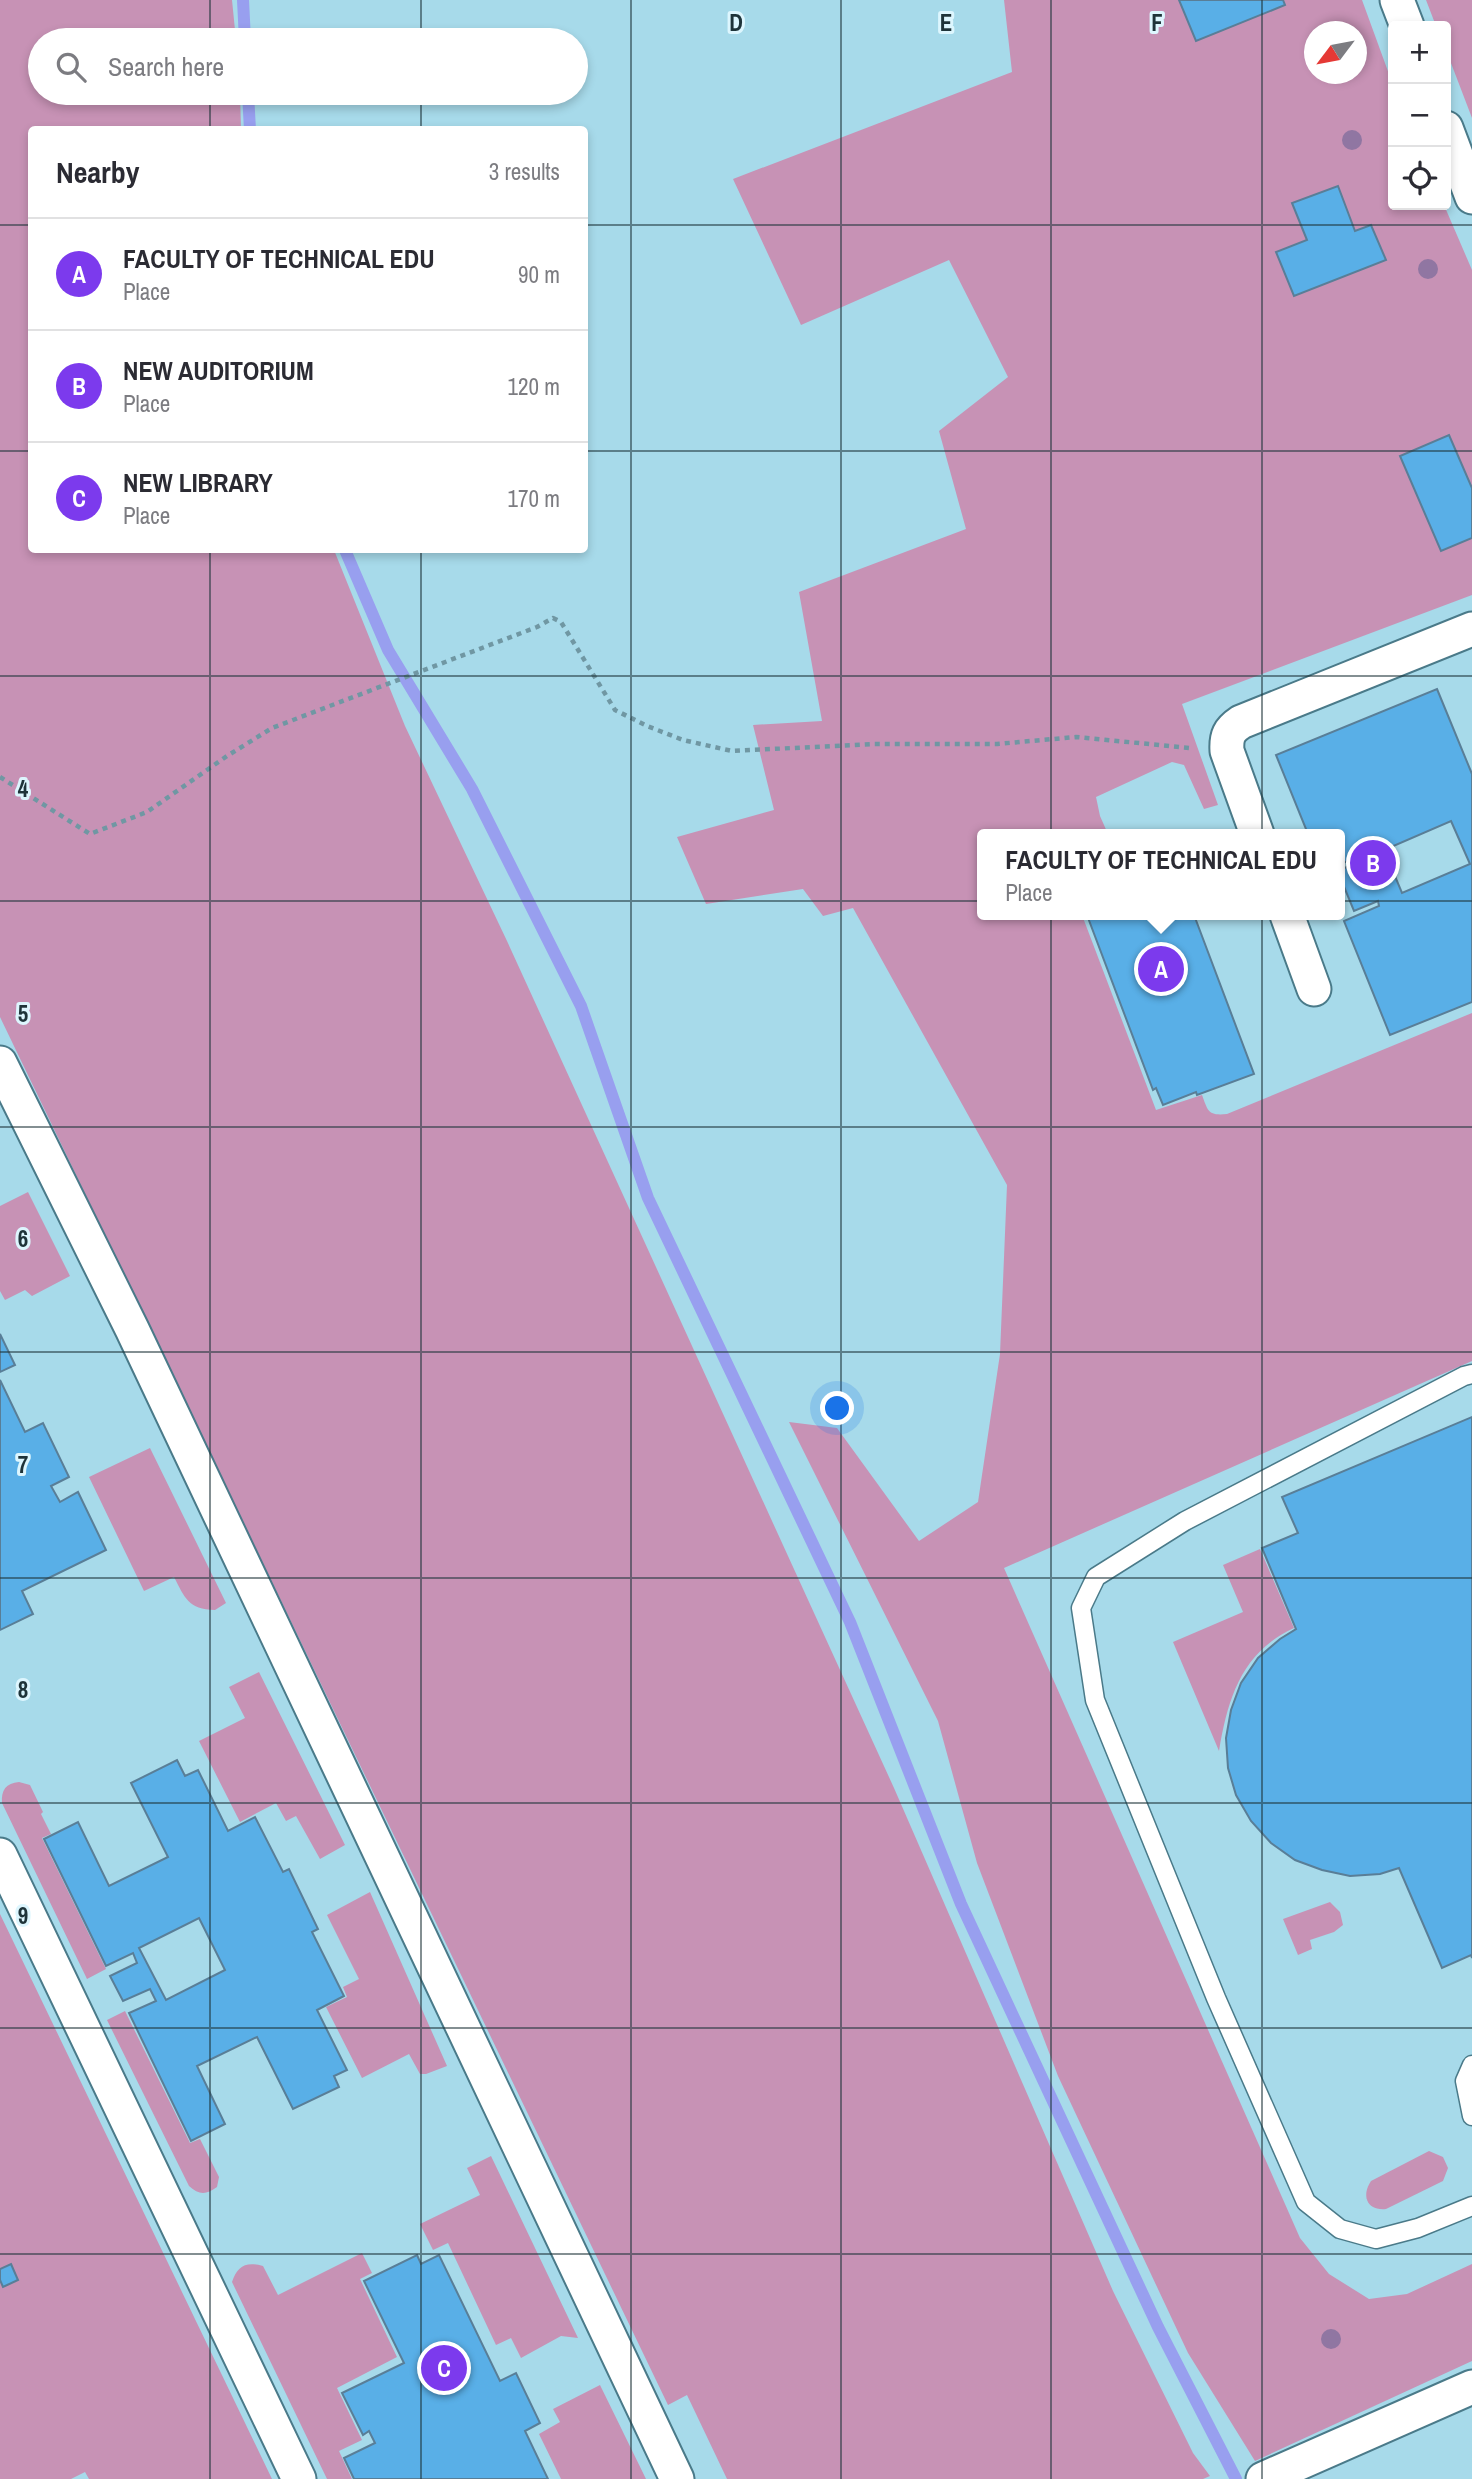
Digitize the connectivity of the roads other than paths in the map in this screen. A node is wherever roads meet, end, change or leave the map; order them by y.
1 (1396, 0) edge
2 (1405, 21) edge
3 (1451, 141) edge
4 (1472, 197) edge
5 (1472, 629) edge
6 (1255, 829) edge
7 (1289, 920) edge
8 (1314, 989) dead end
9 (0, 1063) edge
10 (1472, 1374) edge
11 (0, 1855) edge
12 (1472, 2065) edge
13 (1472, 2116) edge
14 (1472, 2206) edge
15 (1472, 2386) edge
16 (299, 2479) edge
17 (677, 2479) edge
18 (1264, 2479) edge

1 - 2 street
3 - 4 street
5 - 6 street
7 - 8 street
9 - 17 street
10 - 14 lane
11 - 16 street
12 - 13 lane
15 - 18 street

